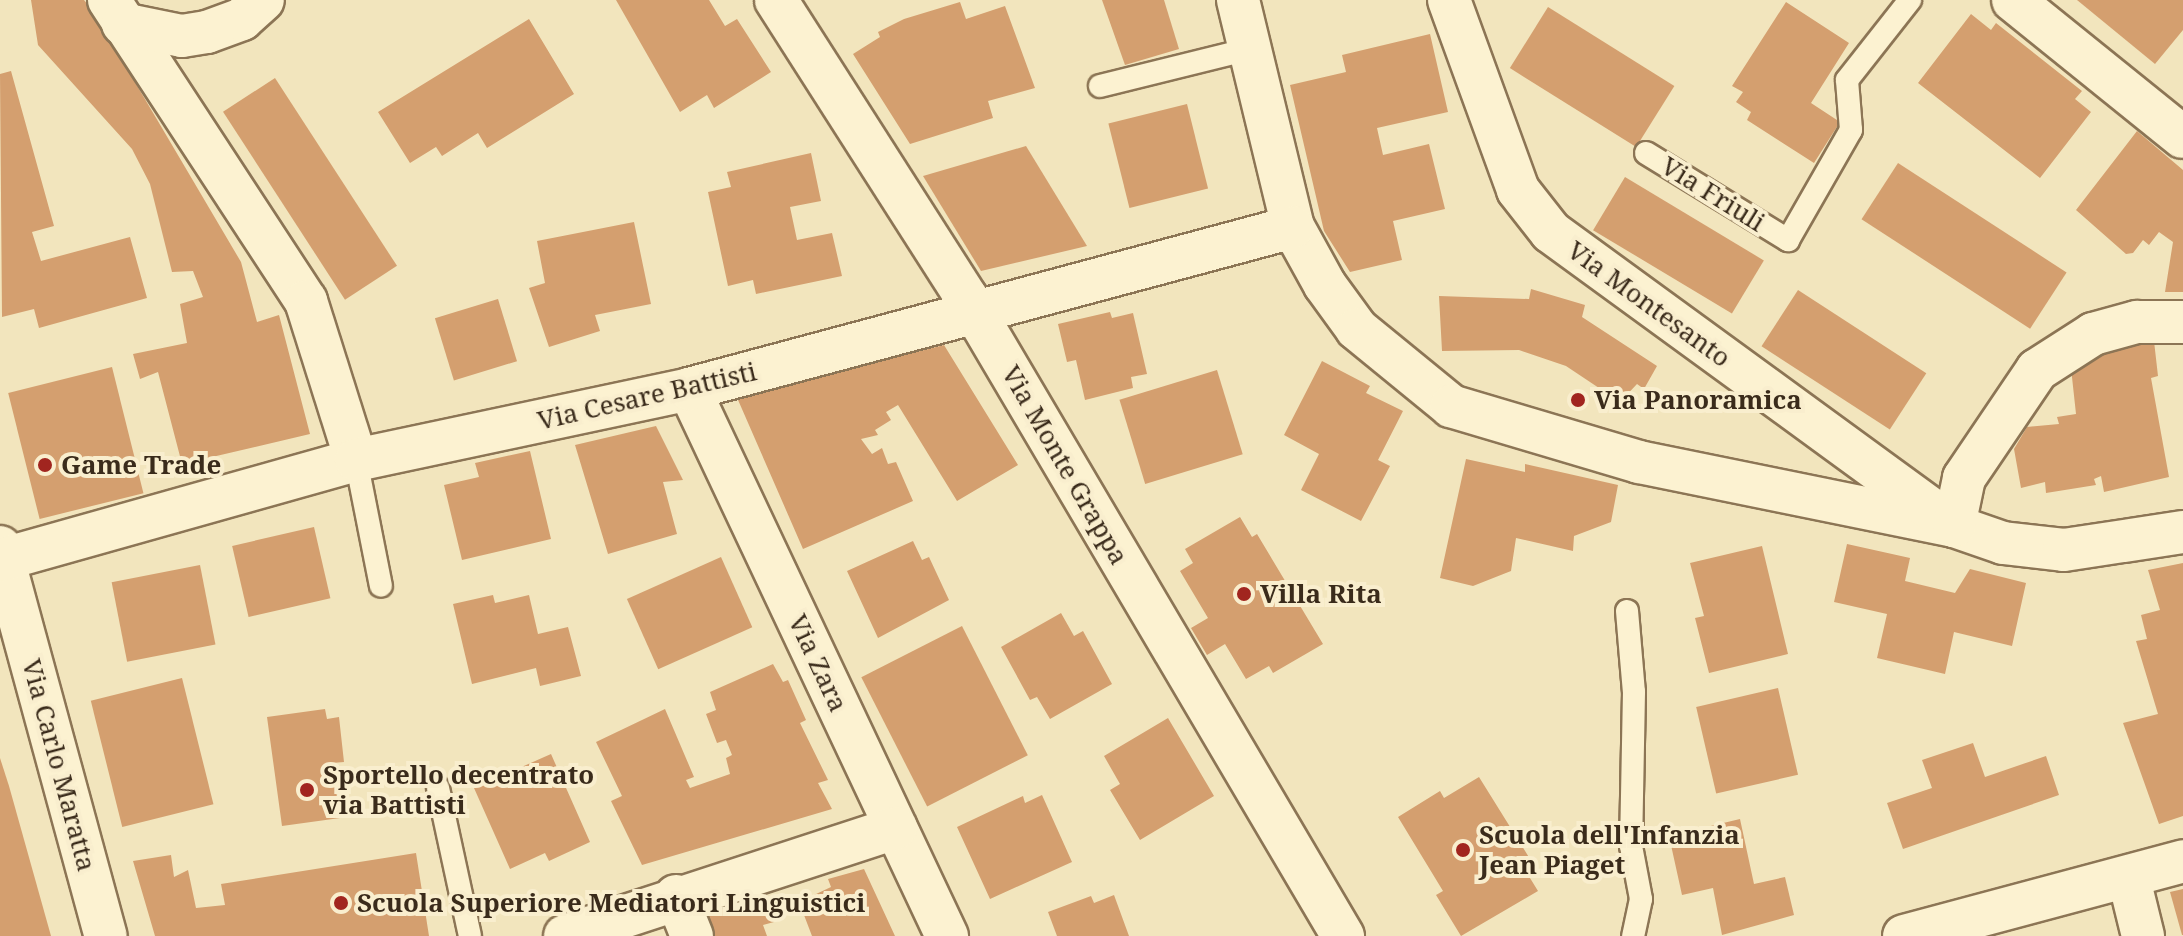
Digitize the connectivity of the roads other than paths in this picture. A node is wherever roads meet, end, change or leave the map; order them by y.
1 (263, 0) edge
2 (776, 0) edge
3 (1238, 0) edge
4 (1449, 0) edge
5 (1910, 0) edge
6 (2013, 0) edge
7 (116, 12) edge
8 (1249, 49) junction
9 (1100, 86) dead end
10 (2183, 137) edge
11 (1646, 153) dead end
12 (1293, 227) junction
13 (975, 312) junction
14 (2183, 322) edge
15 (689, 389) junction
16 (356, 460) junction
17 (1954, 526) junction
18 (2183, 532) edge
19 (1, 555) edge
20 (381, 586) dead end
21 (1627, 611) dead end
22 (438, 788) dead end
23 (896, 828) junction
24 (2183, 861) edge
25 (2129, 879) junction
26 (676, 896) junction
27 (106, 936) edge
28 (470, 936) edge
29 (565, 936) edge
30 (692, 936) edge
31 (947, 936) edge
32 (1343, 936) edge
33 (1633, 936) edge
34 (1904, 936) edge
35 (2143, 936) edge

1 - 7 street
2 - 13 street, Via Monte Grappa
3 - 8 street
4 - 17 street, Via Montesanto
5 - 11 lane, Via Friuli
6 - 10 street
7 - 16 street
8 - 9 lane
8 - 12 street
12 - 13 street, Via Cesare Battisti
12 - 17 street
13 - 15 street, Via Cesare Battisti
13 - 32 street, Via Monte Grappa
14 - 17 street
15 - 16 street, Via Cesare Battisti
15 - 23 street, Via Zara
16 - 19 street, Via Cesare Battisti
16 - 20 lane
17 - 18 street
19 - 27 street, Via Carlo Maratta
21 - 33 lane
22 - 28 lane
23 - 26 street
23 - 31 street, Via Zara
24 - 25 street
25 - 34 street
25 - 35 street
26 - 29 street
26 - 30 street

